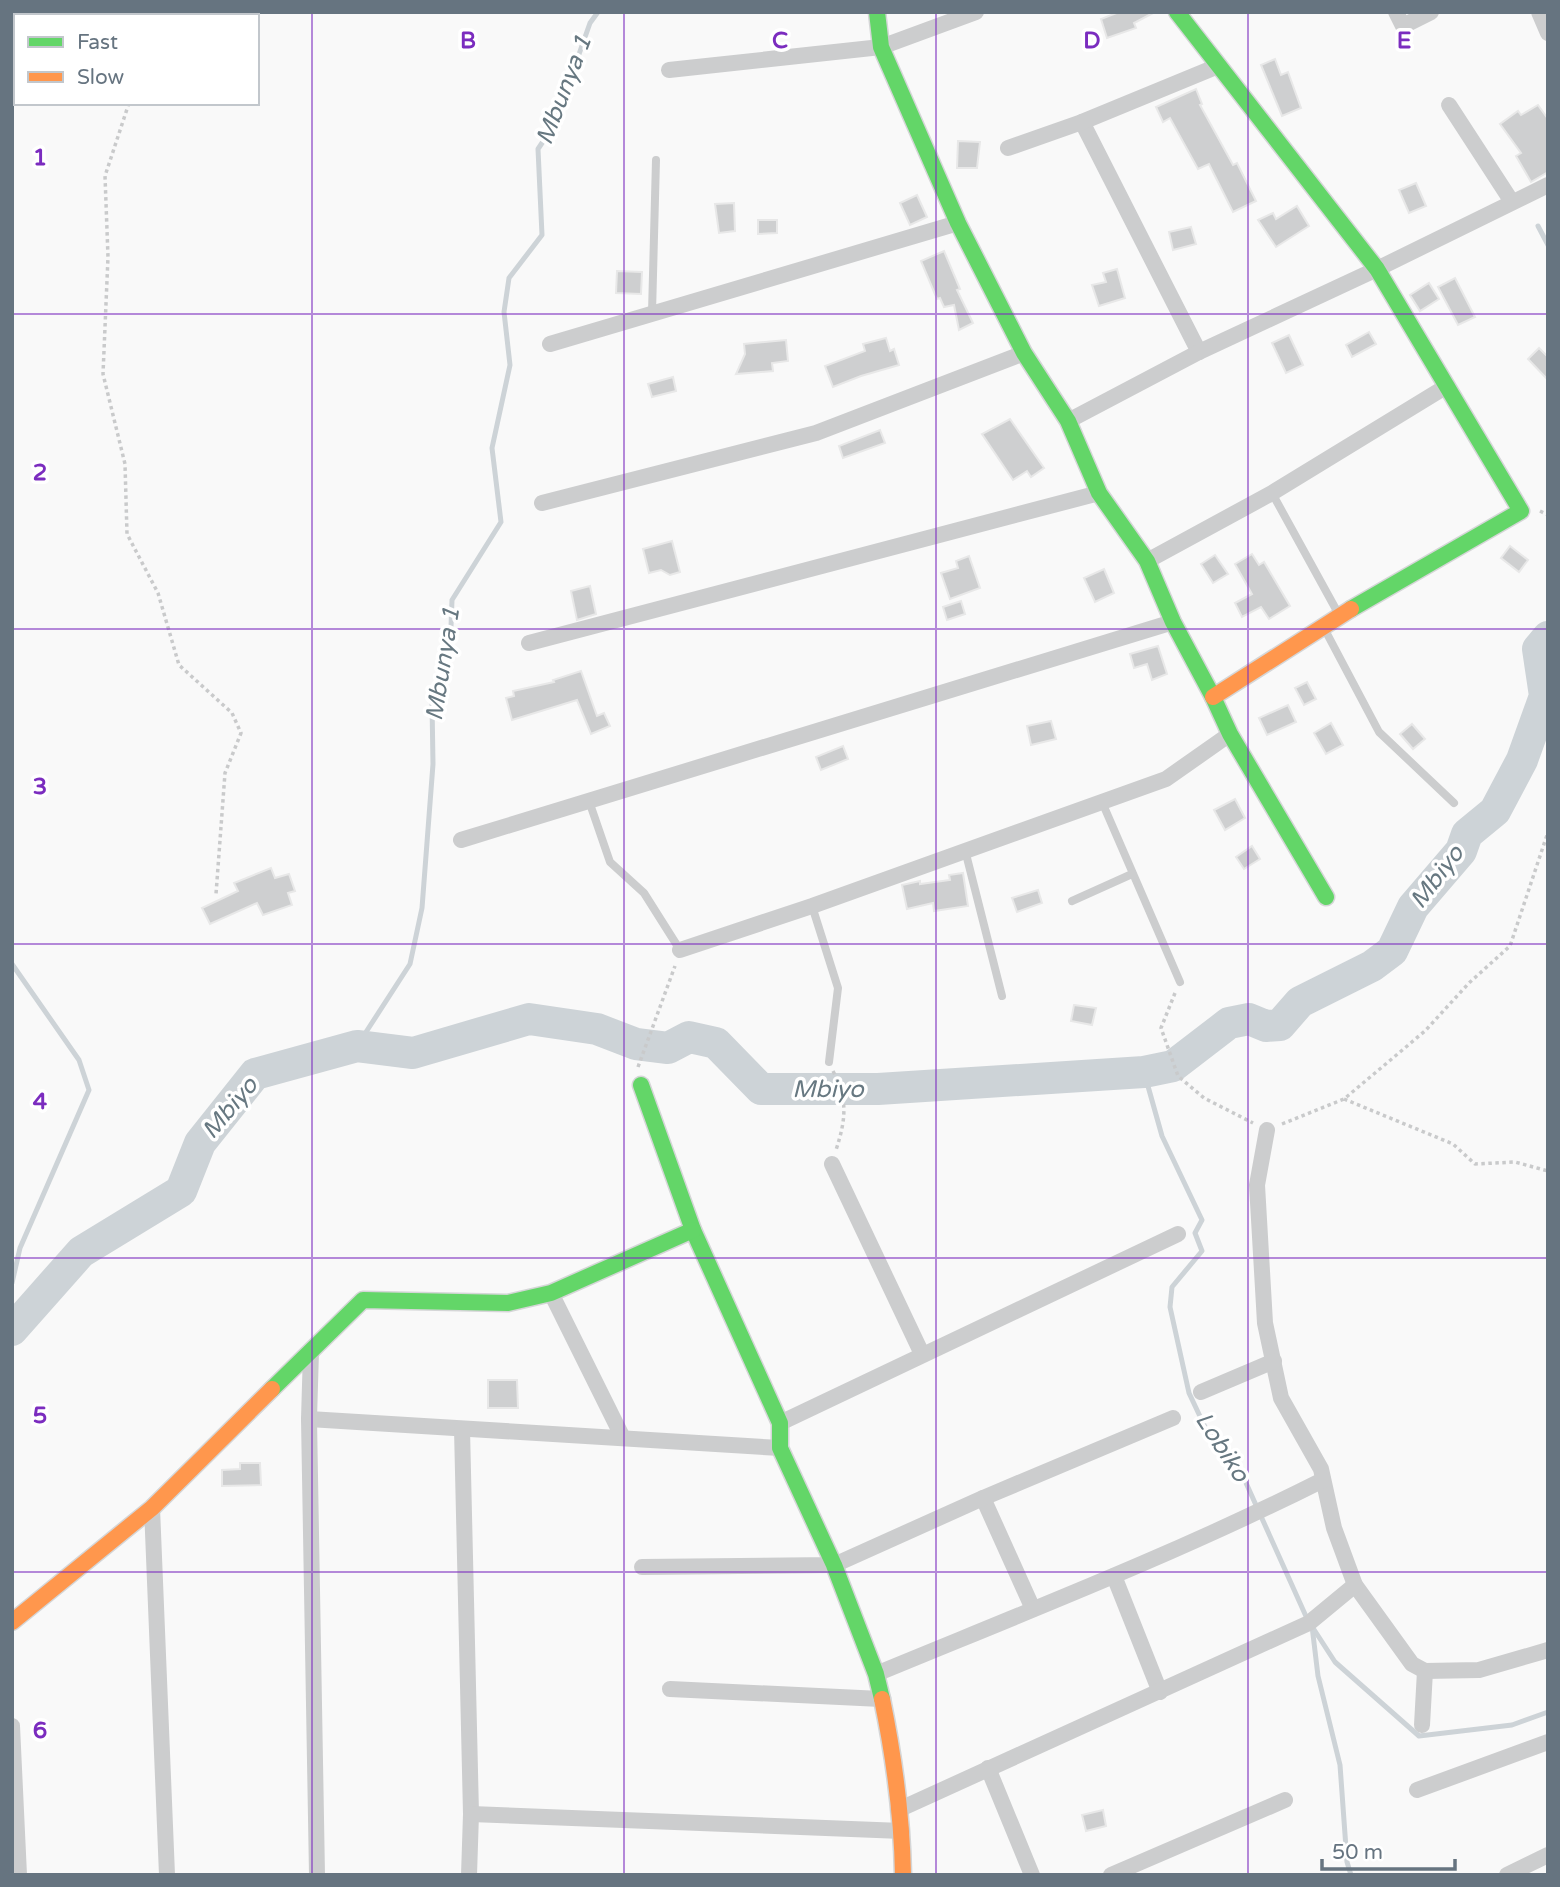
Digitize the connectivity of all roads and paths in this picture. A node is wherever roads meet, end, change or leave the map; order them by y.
1 (877, 12) edge
2 (976, 12) edge
3 (1177, 12) edge
4 (1396, 12) edge
5 (1431, 12) edge
6 (1539, 12) edge
7 (1548, 33) edge
8 (881, 47) junction
9 (1218, 66) junction
10 (669, 70) dead end
11 (128, 105) edge
12 (1450, 105) dead end
13 (1082, 122) junction
14 (1008, 148) dead end
15 (656, 160) dead end
16 (1548, 185) edge
17 (1512, 202) junction
18 (958, 223) junction
19 (1377, 269) junction
20 (652, 313) junction
21 (550, 344) dead end
22 (1199, 352) junction
23 (1024, 353) junction
24 (1447, 386) junction
25 (1068, 421) junction
26 (1272, 492) junction
27 (1099, 493) junction
28 (542, 503) dead end
29 (1146, 561) junction
30 (1339, 616) junction
31 (1172, 622) junction
32 (1323, 627) junction
33 (529, 643) dead end
34 (1213, 697) junction
35 (1230, 734) junction
36 (589, 801) junction
37 (1102, 802) junction
38 (1454, 803) dead end
39 (1548, 832) edge
40 (461, 841) dead end
41 (965, 850) junction
42 (1132, 874) junction
43 (216, 894) dead end
44 (1326, 897) dead end
45 (1072, 901) dead end
46 (812, 906) junction
47 (680, 950) junction
48 (1180, 982) joint
49 (1002, 996) dead end
50 (642, 1054) dead end
51 (829, 1062) joint
52 (641, 1085) dead end
53 (1344, 1098) junction
54 (1267, 1130) junction
55 (832, 1164) joint
56 (1548, 1171) edge
57 (693, 1230) junction
58 (1178, 1234) dead end
59 (551, 1293) junction
60 (312, 1351) junction
61 (922, 1354) junction
62 (1274, 1361) junction
63 (1201, 1392) dead end
64 (1173, 1418) dead end
65 (309, 1419) junction
66 (780, 1423) junction
67 (462, 1429) junction
68 (623, 1438) junction
69 (780, 1447) junction
70 (1324, 1480) junction
71 (983, 1498) junction
72 (152, 1508) junction
73 (834, 1565) junction
74 (642, 1567) dead end
75 (1114, 1576) junction
76 (1354, 1585) junction
77 (1033, 1609) junction
78 (12, 1622) edge
79 (1548, 1650) edge
80 (1424, 1671) junction
81 (876, 1674) junction
82 (670, 1689) dead end
83 (1160, 1692) junction
84 (881, 1699) junction
85 (1422, 1725) dead end
86 (12, 1726) edge
87 (1548, 1742) edge
88 (988, 1768) junction
89 (1417, 1790) dead end
90 (1286, 1800) dead end
91 (898, 1810) junction
92 (471, 1814) junction
93 (902, 1831) junction
94 (1548, 1855) edge
95 (19, 1875) edge
96 (167, 1875) edge
97 (317, 1875) edge
98 (469, 1875) edge
99 (903, 1875) edge
100 (1032, 1875) edge
101 (1111, 1875) edge
102 (1507, 1875) edge

1 - 8 street
2 - 8 street
3 - 9 street
4 - 5 street
6 - 7 street
8 - 10 street
8 - 18 street
9 - 13 street
9 - 19 street
11 - 43 path
12 - 17 street
13 - 14 street
13 - 22 street
15 - 20 lane
16 - 17 street
17 - 19 street
18 - 20 street
18 - 23 street
19 - 22 street
19 - 24 street
20 - 21 street
22 - 25 street
23 - 25 street
23 - 28 street
24 - 26 street
24 - 30 street
25 - 27 street
26 - 29 street
26 - 30 lane
27 - 29 street
27 - 33 street
29 - 31 street
30 - 32 street
31 - 34 street
31 - 36 street
32 - 34 street
32 - 38 lane
34 - 35 street
35 - 37 street
35 - 44 street
36 - 40 street
36 - 47 lane
37 - 41 street
37 - 42 lane
39 - 53 path
41 - 46 street
41 - 49 lane
42 - 45 lane
42 - 48 lane
46 - 47 street
46 - 51 lane
47 - 50 path
48 - 54 path
51 - 55 path
52 - 57 street
53 - 54 path
53 - 56 path
54 - 62 street
55 - 61 street
57 - 59 street
57 - 66 street
58 - 61 street
59 - 60 street
59 - 68 street
60 - 65 street
60 - 72 street
61 - 66 street
62 - 63 street
62 - 70 street
64 - 71 street
65 - 67 street
65 - 97 street
66 - 69 street
67 - 68 street
67 - 92 street
68 - 69 street
69 - 73 street
70 - 75 street
70 - 76 street
71 - 73 street
71 - 77 street
72 - 78 street
72 - 96 street
73 - 74 street
73 - 81 street
75 - 77 street
75 - 83 street
76 - 80 street
76 - 83 street
77 - 81 street
79 - 80 street
80 - 85 street
81 - 84 street
82 - 84 street
83 - 88 street
84 - 91 street
86 - 95 street
87 - 89 street
88 - 91 street
88 - 100 street
90 - 101 street
91 - 93 street
92 - 93 street
92 - 98 street
93 - 99 street
94 - 102 street

